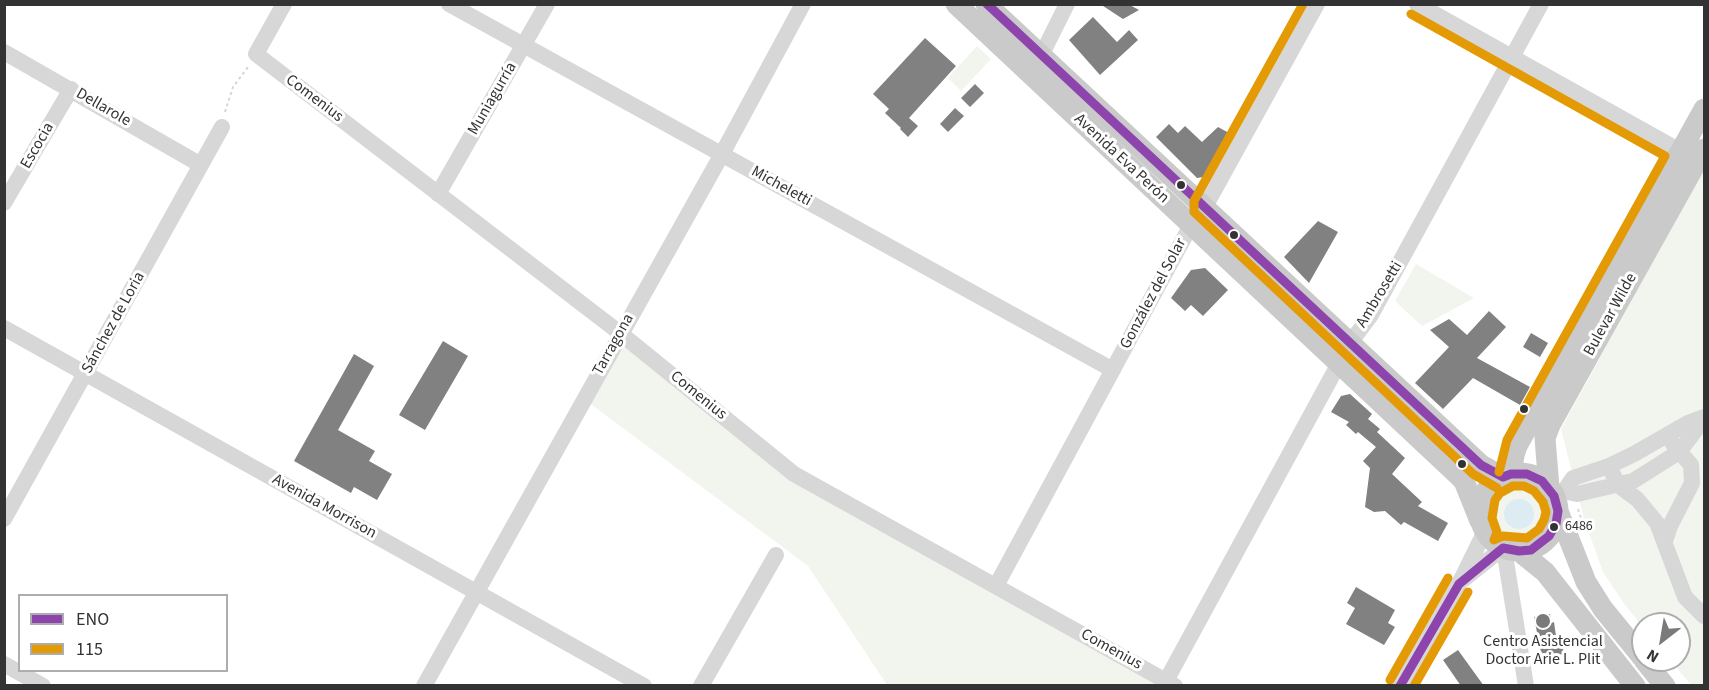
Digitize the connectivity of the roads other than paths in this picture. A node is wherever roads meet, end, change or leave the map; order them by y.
1 (284, 4) edge
2 (449, 4) edge
3 (547, 4) edge
4 (803, 4) edge
5 (956, 4) edge
6 (986, 4) edge
7 (1067, 4) edge
8 (1317, 4) edge
9 (1417, 4) edge
10 (1541, 4) edge
11 (524, 46) junction
12 (4, 52) edge
13 (1040, 54) junction
14 (1511, 57) junction
15 (1032, 76) junction
16 (71, 89) junction
17 (1704, 109) edge
18 (222, 127) road end
19 (722, 154) junction
20 (1694, 154) edge
21 (201, 165) junction
22 (438, 194) junction
23 (4, 203) edge
24 (1205, 207) junction
25 (1191, 225) junction
26 (4, 328) edge
27 (620, 333) junction
28 (1350, 343) junction
29 (1339, 363) junction
30 (1113, 370) junction
31 (86, 374) junction
32 (1704, 418) edge
33 (1668, 435) junction
34 (1678, 452) junction
35 (1609, 466) junction
36 (1507, 475) junction
37 (1618, 485) junction
38 (1556, 497) junction
39 (4, 519) edge
40 (1482, 526) junction
41 (1665, 541) junction
42 (1509, 549) junction
43 (776, 555) dead end
44 (1459, 584) junction
45 (996, 586) junction
46 (476, 592) junction
47 (1704, 616) edge
48 (1631, 643) edge
49 (4, 664) edge
50 (18, 672) edge
51 (18, 672) edge
52 (1654, 672) edge
53 (1170, 683) edge
54 (43, 686) edge
55 (424, 686) edge
56 (644, 686) edge
57 (701, 686) edge
58 (1400, 686) edge
59 (1526, 686) edge
60 (1635, 686) edge
61 (1665, 686) edge

1 - 22 street, Comenius
2 - 11 street, Micheletti
3 - 11 street, Muniagurría
4 - 19 street, Tarragona
5 - 15 main road, Avenida Eva Perón
6 - 13 main road, Avenida Eva Perón
7 - 13 street
8 - 24 street, González del Solar
9 - 14 street
10 - 14 street, Ambrosetti
11 - 19 street, Micheletti
11 - 22 street, Muniagurría
12 - 16 street, Dellarole
13 - 15 street
13 - 24 main road, Avenida Eva Perón
14 - 20 street
14 - 28 street, Ambrosetti
15 - 25 main road, Avenida Eva Perón
16 - 21 street, Dellarole
16 - 23 street, Escocia
17 - 20 main road, Bulevar Wilde
18 - 21 street, Sánchez de Loria
19 - 27 street, Tarragona
19 - 30 street, Micheletti
20 - 36 main road, Bulevar Wilde
20 - 38 main road, Bulevar Wilde
21 - 31 street, Sánchez de Loria
22 - 27 street, Comenius
24 - 25 street, González del Solar
24 - 28 main road, Avenida Eva Perón
25 - 29 main road, Avenida Eva Perón
25 - 30 street, González del Solar
26 - 31 street, Avenida Morrison
27 - 45 street, Comenius
27 - 46 street, Tarragona
28 - 29 street, Ambrosetti
28 - 36 main road, Avenida Eva Perón
29 - 40 main road, Avenida Eva Perón
29 - 53 street, Ambrosetti
30 - 45 street, González del Solar
31 - 39 street, Sánchez de Loria
31 - 46 street, Avenida Morrison
32 - 33 street
32 - 34 street
33 - 34 street
33 - 35 street
34 - 37 street
34 - 41 street
35 - 37 street
35 - 38 street
36 - 38 main road
36 - 40 main road
37 - 38 street
37 - 41 street
38 - 42 main road
38 - 48 main road
40 - 42 main road
40 - 44 street
41 - 47 street
42 - 44 street
42 - 59 street
42 - 60 main road
43 - 57 street
44 - 58 street
45 - 53 street, Comenius
46 - 55 street, Tarragona
46 - 56 street, Avenida Morrison
49 - 51 street
50 - 54 street
52 - 61 main road

